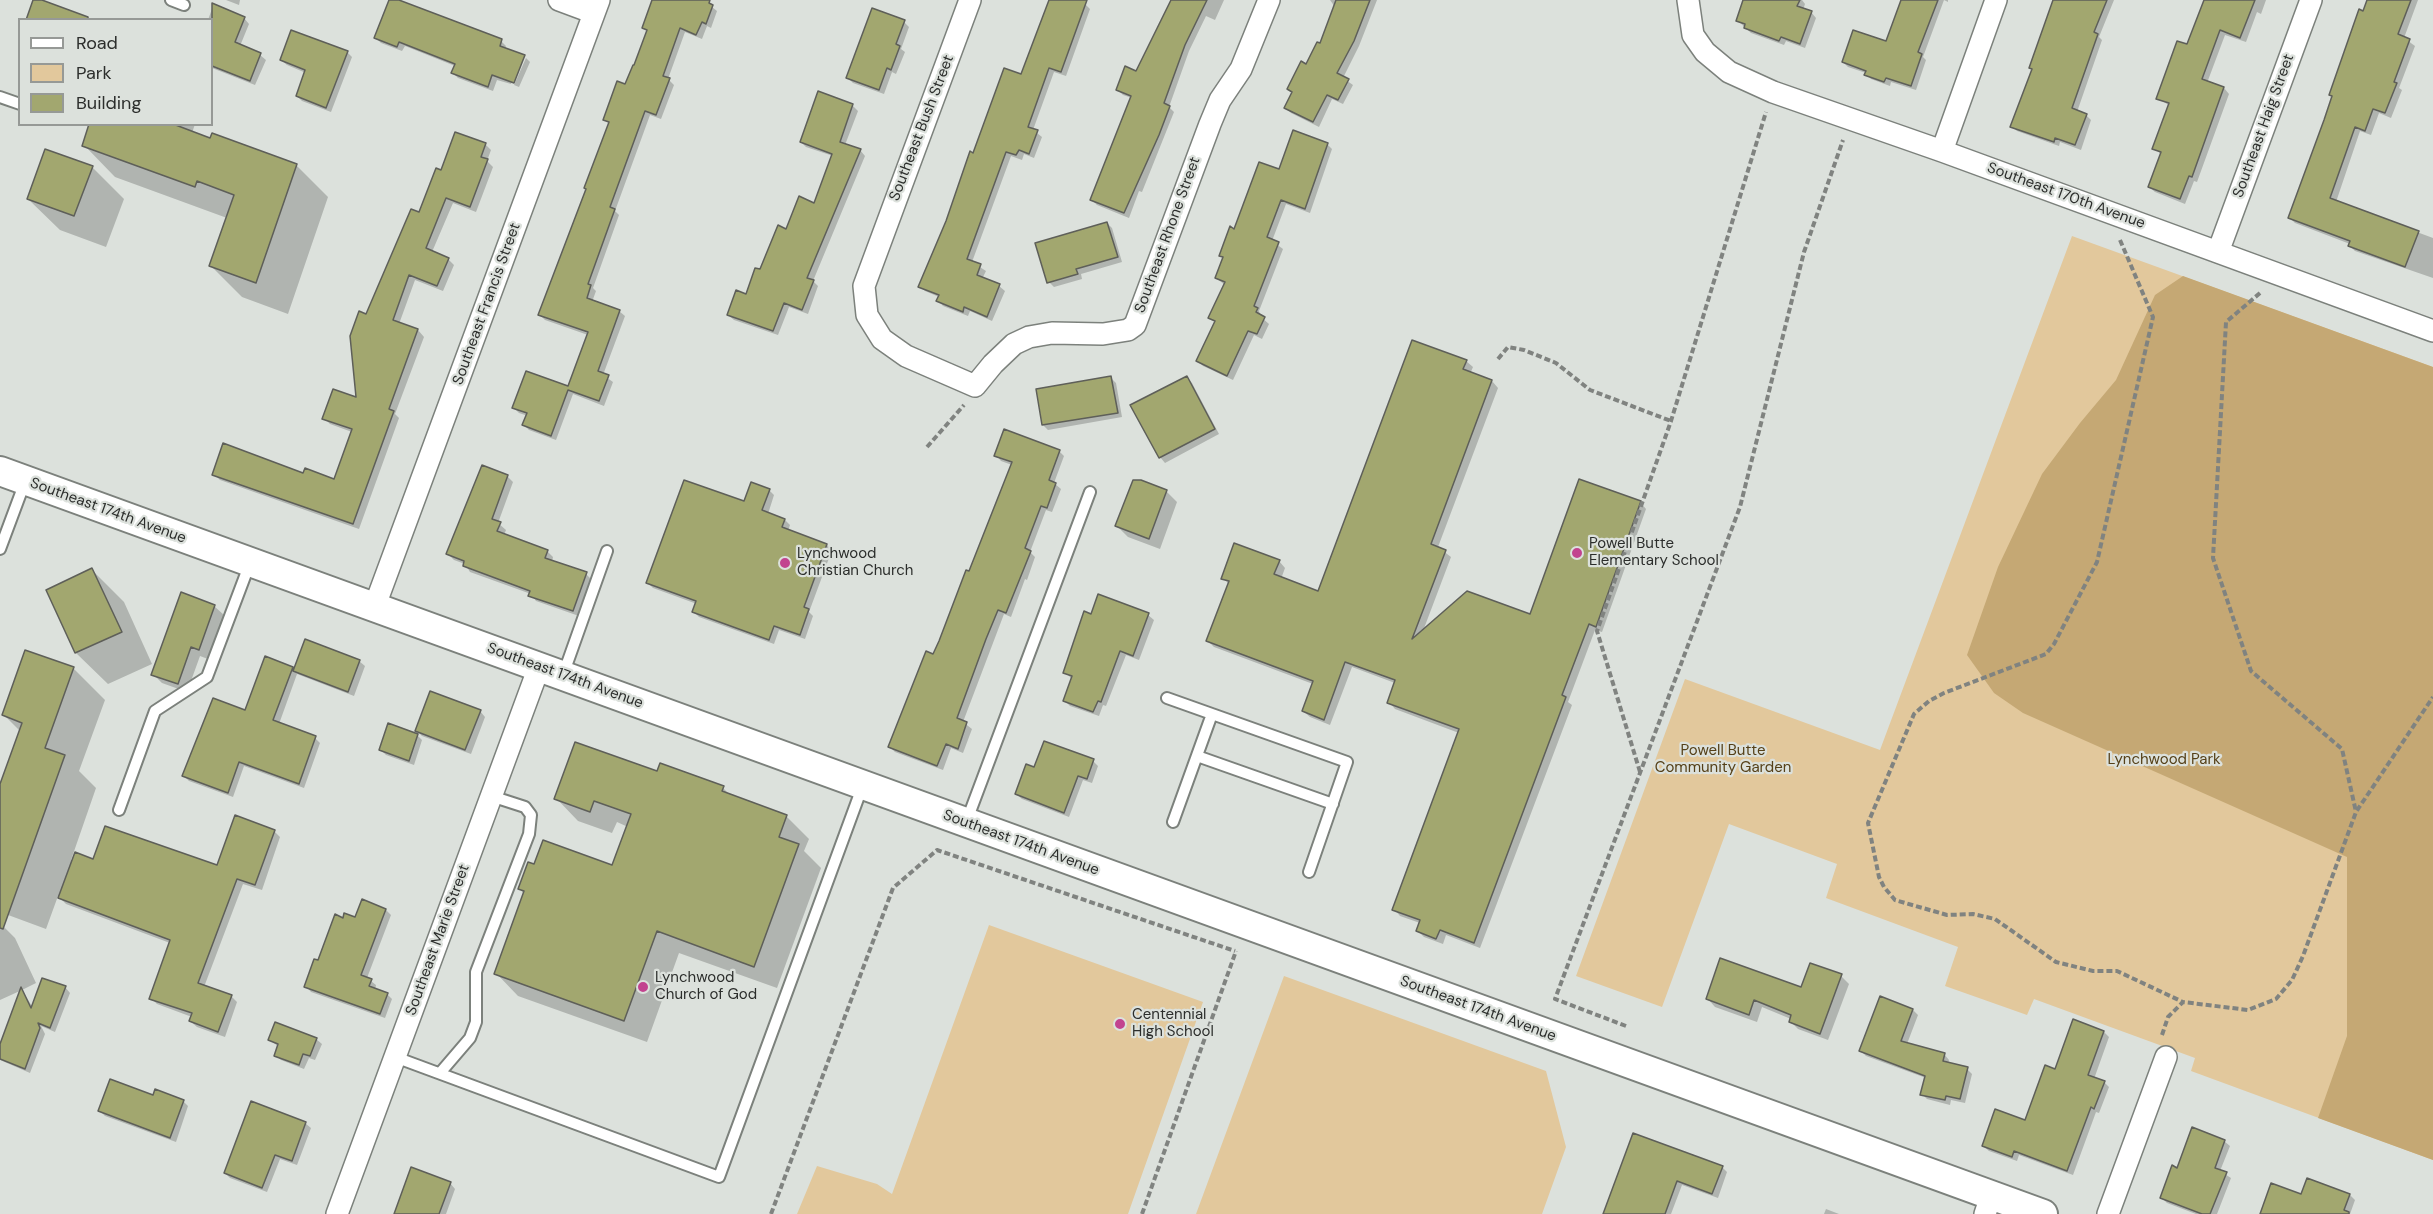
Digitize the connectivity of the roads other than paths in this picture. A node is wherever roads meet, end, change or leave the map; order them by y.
1 (171, 0) edge
2 (558, 0) edge
3 (970, 0) edge
4 (1269, 0) edge
5 (1688, 0) edge
6 (1996, 0) edge
7 (2311, 0) edge
8 (184, 5) dead end
9 (596, 7) edge
10 (0, 97) edge
11 (18, 103) edge
12 (1942, 151) junction
13 (2218, 252) junction
14 (2433, 331) edge
15 (975, 386) joint
16 (13, 476) edge
17 (1090, 492) dead end
18 (0, 549) edge
19 (606, 551) dead end
20 (250, 563) junction
21 (374, 608) junction
22 (551, 671) junction
23 (1167, 698) dead end
24 (1212, 714) junction
25 (1197, 756) junction
26 (863, 785) junction
27 (491, 796) junction
28 (1333, 804) junction
29 (119, 810) dead end
30 (1173, 822) dead end
31 (966, 823) junction
32 (1309, 872) dead end
33 (395, 1057) junction
34 (2166, 1057) road end
35 (440, 1073) junction
36 (1988, 1205) edge
37 (337, 1214) edge
38 (2043, 1214) edge
39 (2108, 1214) edge

1 - 8 lane
2 - 9 street
3 - 15 street, Southeast Bush Street
4 - 15 street, Southeast Rhone Street
5 - 12 street, Southeast 170th Avenue
6 - 12 street
7 - 13 street, Southeast Haig Street
9 - 21 street, Southeast Francis Street
10 - 11 lane
12 - 13 street, Southeast 170th Avenue
13 - 14 street, Southeast 170th Avenue
16 - 18 lane
16 - 20 street, Southeast 174th Avenue
17 - 31 lane
19 - 22 lane
20 - 21 street, Southeast 174th Avenue
20 - 29 lane
21 - 22 street, Southeast 174th Avenue
22 - 26 street, Southeast 174th Avenue
22 - 27 street, Southeast Marie Street
23 - 24 lane
24 - 25 lane
24 - 28 lane
25 - 28 lane
25 - 30 lane
26 - 31 street, Southeast 174th Avenue
26 - 35 lane
27 - 33 street, Southeast Marie Street
27 - 35 lane
28 - 32 lane
31 - 36 street, Southeast 174th Avenue
33 - 35 lane
33 - 37 street, Southeast Marie Street
34 - 39 street
36 - 38 street, Southeast 174th Avenue

